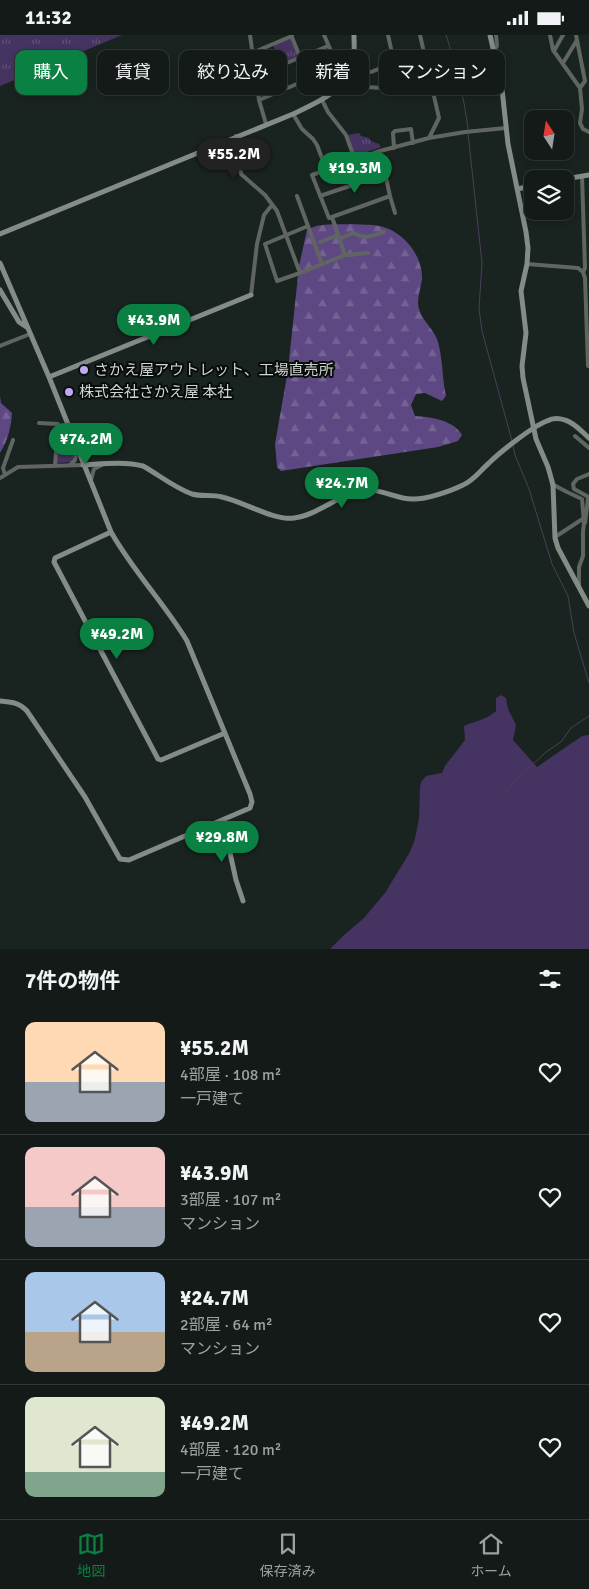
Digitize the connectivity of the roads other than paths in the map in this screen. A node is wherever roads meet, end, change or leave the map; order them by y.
1 (250, 35) edge
2 (324, 35) edge
3 (354, 35) edge
4 (388, 35) edge
5 (420, 35) edge
6 (490, 35) edge
7 (496, 35) edge
8 (550, 35) edge
9 (563, 35) edge
10 (291, 36) edge
11 (577, 37) edge
12 (328, 46) junction
13 (252, 50) edge
14 (259, 50) edge
15 (297, 50) edge
16 (318, 50) edge
17 (330, 50) edge
18 (353, 50) edge
19 (391, 50) edge
20 (424, 50) edge
21 (494, 50) joint
22 (554, 51) junction
23 (563, 63) junction
24 (297, 84) edge
25 (580, 88) junction
26 (258, 95) edge
27 (328, 95) edge
28 (434, 95) edge
29 (503, 95) edge
30 (259, 100) junction
31 (322, 100) junction
32 (293, 114) junction
33 (266, 124) junction
34 (506, 128) junction
35 (589, 132) edge
36 (236, 136) junction
37 (429, 139) junction
38 (413, 143) junction
39 (394, 148) junction
40 (380, 151) junction
41 (355, 160) junction
42 (326, 169) junction
43 (385, 174) junction
44 (589, 175) edge
45 (582, 176) junction
46 (574, 177) edge
47 (524, 188) edge
48 (518, 189) junction
49 (297, 196) dead end
50 (320, 196) junction
51 (390, 196) junction
52 (272, 205) junction
53 (395, 213) dead end
54 (332, 217) junction
55 (586, 225) edge
56 (308, 226) junction
57 (384, 232) dead end
58 (0, 234) edge
59 (286, 235) junction
60 (339, 237) junction
61 (320, 242) dead end
62 (368, 253) dead end
63 (345, 255) junction
64 (0, 263) edge
65 (322, 264) junction
66 (526, 264) junction
67 (586, 269) edge
68 (300, 273) junction
69 (0, 290) edge
70 (251, 295) joint
71 (588, 311) edge
72 (29, 331) junction
73 (0, 346) edge
74 (588, 366) edge
75 (48, 377) junction
76 (39, 423) dead end
77 (533, 429) junction
78 (575, 436) dead end
79 (589, 438) edge
80 (13, 440) dead end
81 (589, 448) edge
82 (77, 449) junction
83 (106, 464) junction
84 (55, 465) junction
85 (68, 465) junction
86 (83, 465) junction
87 (589, 474) edge
88 (5, 475) junction
89 (0, 478) edge
90 (552, 484) junction
91 (92, 486) junction
92 (584, 518) junction
93 (583, 528) junction
94 (111, 533) junction
95 (555, 537) junction
96 (579, 589) junction
97 (589, 606) edge
98 (0, 701) edge
99 (225, 733) junction
100 (223, 821) junction
101 (243, 901) dead end

1 - 13 street
2 - 12 street
3 - 18 street
4 - 19 street
5 - 20 street
6 - 21 street
7 - 21 street
8 - 22 street
9 - 22 street
10 - 14 street
10 - 15 street
11 - 23 street
11 - 25 street
12 - 16 street
12 - 17 street
22 - 23 street
23 - 25 street
24 - 30 street
25 - 35 street
26 - 30 street
27 - 31 street
28 - 37 street
29 - 34 street
30 - 33 street
31 - 32 street
31 - 41 street
32 - 33 street
32 - 42 street
33 - 36 street
34 - 37 street
34 - 48 street
36 - 52 street
36 - 58 street
37 - 38 street
38 - 39 street
38 - 39 street
39 - 40 street
40 - 41 street
40 - 43 street
41 - 42 street
42 - 50 street
43 - 50 street
43 - 51 street
44 - 45 street
45 - 46 street
45 - 55 street
47 - 48 street
48 - 66 street
49 - 56 street
50 - 54 street
51 - 53 street
51 - 54 street
52 - 59 street
52 - 70 street
54 - 60 street
55 - 67 street
56 - 59 street
56 - 65 street
57 - 60 street
59 - 68 street
59 - 68 street
60 - 61 street
60 - 63 street
62 - 63 street
63 - 65 street
64 - 72 street
65 - 68 street
66 - 67 street
66 - 77 street
67 - 71 street
69 - 72 street
70 - 75 street
71 - 74 street
72 - 73 street
72 - 75 street
75 - 82 street
76 - 84 street
77 - 79 street
77 - 83 street
77 - 90 street
78 - 81 street
80 - 88 street
82 - 85 street
82 - 86 street
83 - 86 street
83 - 91 street
84 - 85 street
84 - 88 street
85 - 86 street
86 - 91 street
87 - 93 street
88 - 89 street
90 - 92 street
90 - 95 street
91 - 94 street
92 - 93 street
92 - 95 street
93 - 96 street
94 - 99 street
94 - 99 street
95 - 96 street
96 - 97 street
98 - 100 street
99 - 100 street
100 - 101 street

